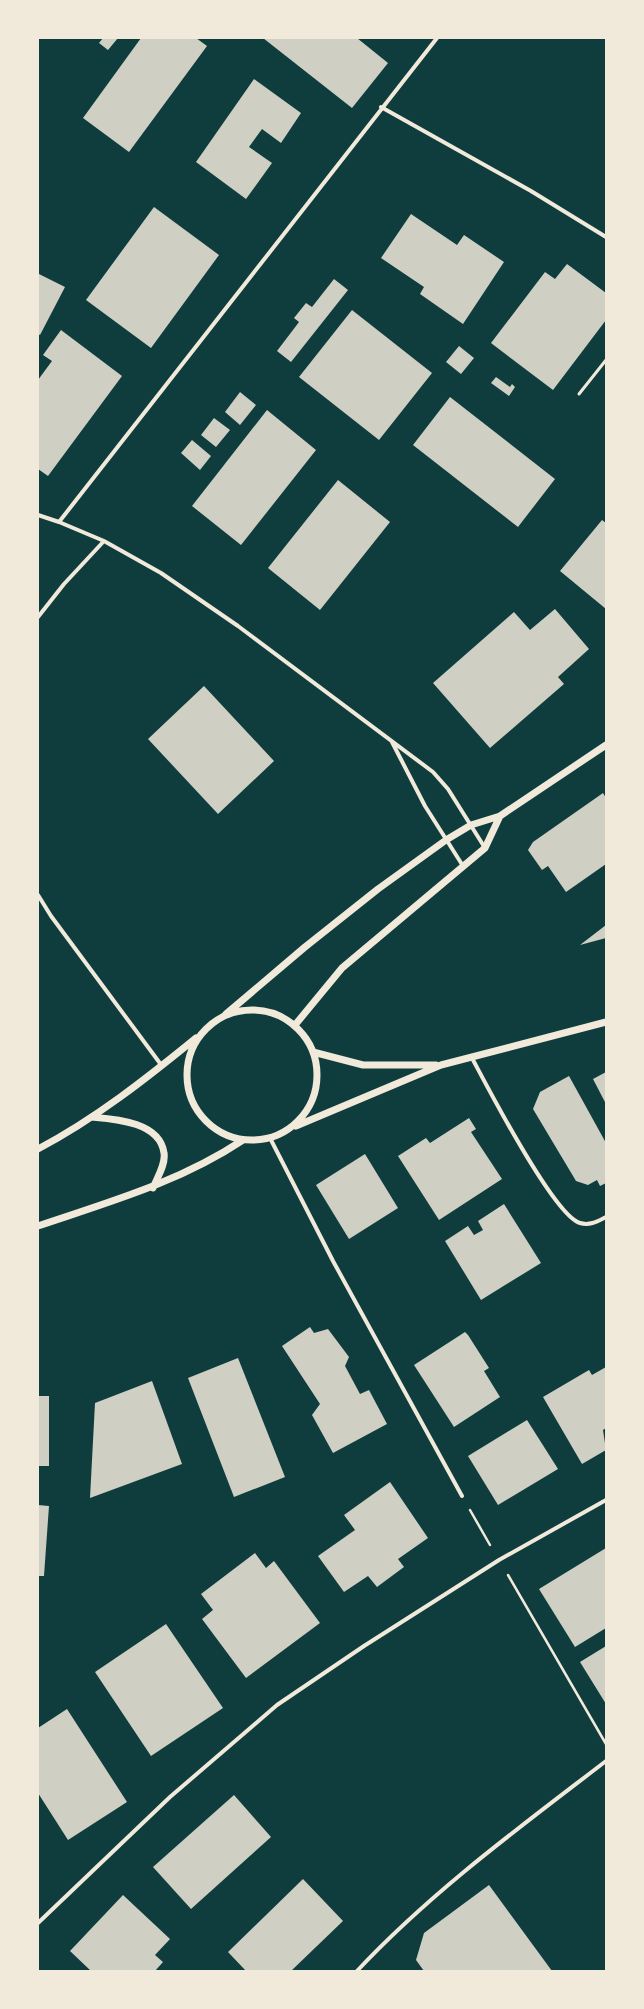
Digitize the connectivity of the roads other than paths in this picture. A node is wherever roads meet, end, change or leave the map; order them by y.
1 (437, 38) edge
2 (381, 107) junction
3 (606, 237) edge
4 (606, 360) edge
5 (579, 394) dead end
6 (38, 515) edge
7 (60, 522) junction
8 (104, 541) junction
9 (38, 617) edge
10 (392, 741) junction
11 (606, 744) edge
12 (500, 816) junction
13 (471, 825) junction
14 (446, 840) junction
15 (485, 848) junction
16 (464, 866) junction
17 (38, 895) edge
18 (226, 1014) junction
19 (606, 1022) edge
20 (295, 1025) junction
21 (198, 1037) junction
22 (313, 1052) junction
23 (472, 1058) junction
24 (440, 1065) junction
25 (162, 1066) junction
26 (92, 1117) junction
27 (293, 1127) junction
28 (270, 1138) junction
29 (243, 1140) junction
30 (38, 1149) edge
31 (152, 1188) junction
32 (606, 1217) edge
33 (38, 1226) edge
34 (462, 1496) road end
35 (606, 1500) edge
36 (606, 1760) edge
37 (38, 1923) edge
38 (357, 1971) edge

1 - 2 street
2 - 3 street
2 - 7 street
4 - 5 lane
6 - 7 street
7 - 8 street
8 - 9 street
8 - 10 street
10 - 13 street
10 - 14 street
11 - 12 street
12 - 13 street
12 - 15 street
13 - 14 street
13 - 15 street
14 - 16 street
14 - 18 street
15 - 16 street
16 - 20 street
17 - 25 street
18 - 20 street
18 - 21 street
19 - 23 street
20 - 22 street
21 - 25 street
21 - 29 street
22 - 24 street
22 - 27 street
23 - 24 street
23 - 32 street
24 - 27 street
25 - 26 street
26 - 30 street
26 - 31 street
27 - 28 street
28 - 29 street
28 - 34 street
29 - 31 street
31 - 33 street
35 - 37 street
36 - 38 street

